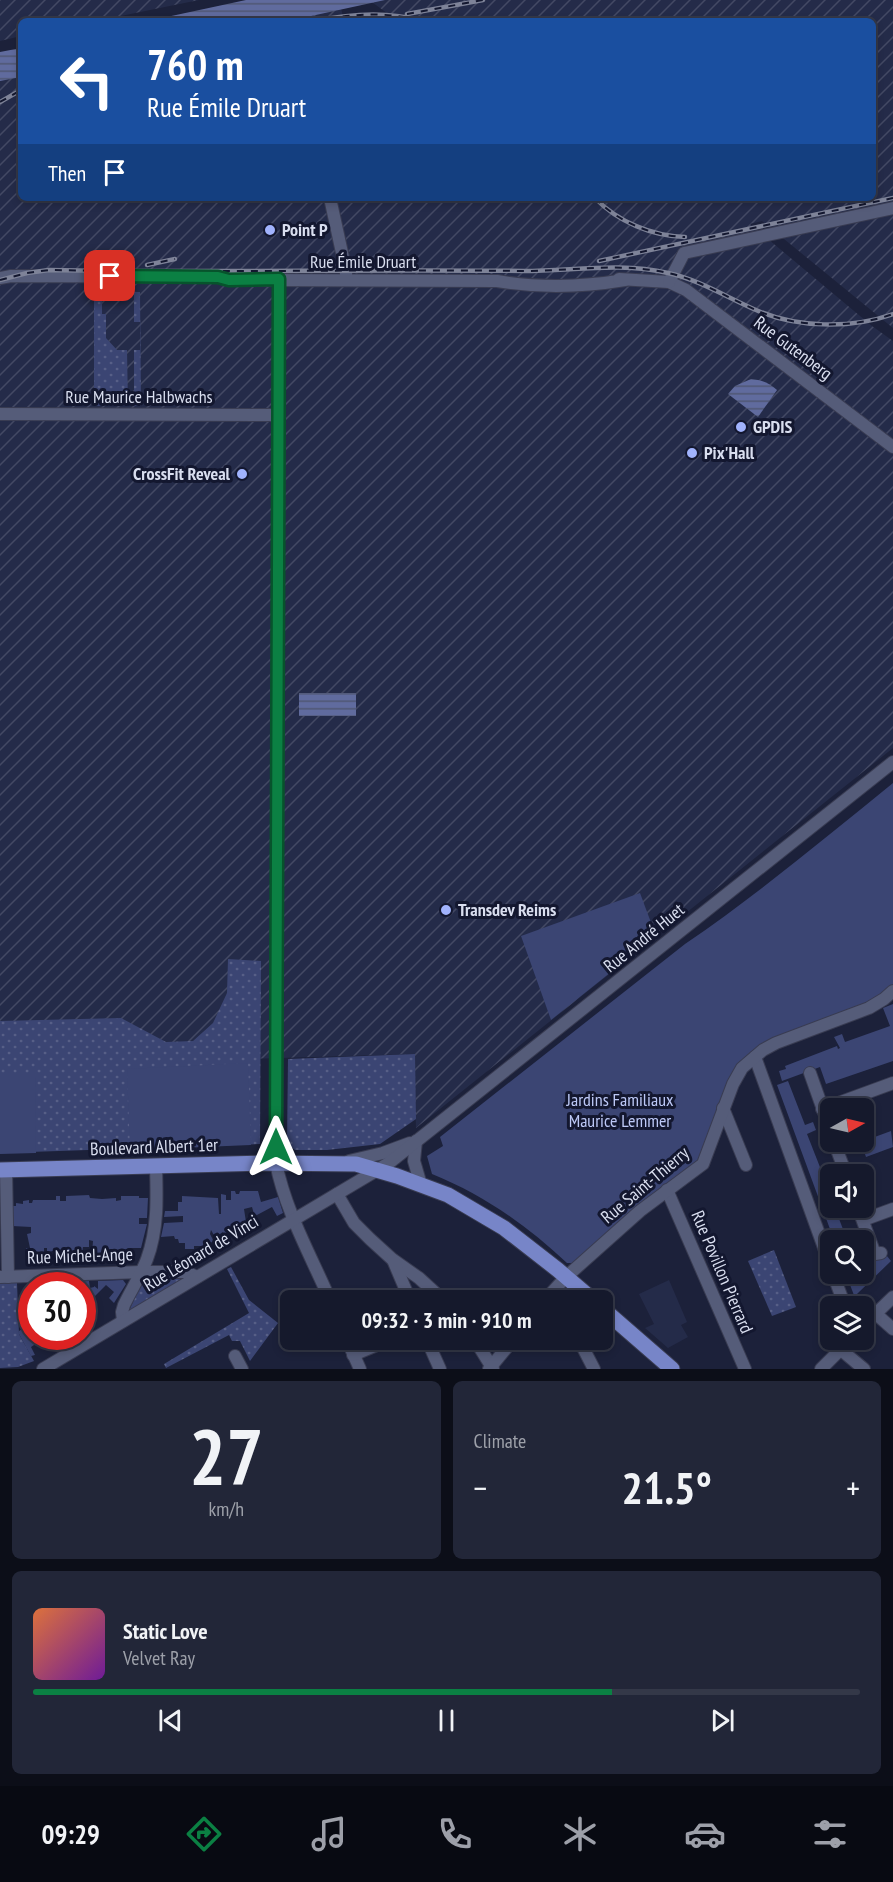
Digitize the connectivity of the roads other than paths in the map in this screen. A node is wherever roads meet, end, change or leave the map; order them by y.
1 (331, 201) edge
2 (893, 208) edge
3 (279, 279) junction
4 (0, 280) edge
5 (346, 280) junction
6 (669, 282) junction
7 (0, 414) edge
8 (278, 415) junction
9 (893, 447) edge
10 (893, 762) edge
11 (893, 991) edge
12 (755, 1057) junction
13 (810, 1073) dead end
14 (893, 1083) edge
15 (852, 1098) edge
16 (820, 1103) edge
17 (723, 1108) junction
18 (416, 1141) junction
19 (276, 1163) junction
20 (342, 1163) junction
21 (746, 1165) dead end
22 (156, 1167) junction
23 (3, 1170) edge
24 (378, 1170) junction
25 (421, 1185) junction
26 (667, 1190) junction
27 (337, 1194) junction
28 (893, 1209) edge
29 (294, 1219) junction
30 (863, 1220) joint
31 (820, 1237) edge
32 (881, 1253) dead end
33 (392, 1259) junction
34 (141, 1272) junction
35 (570, 1273) junction
36 (4, 1277) edge
37 (197, 1277) junction
38 (326, 1290) edge
39 (406, 1290) edge
40 (432, 1290) edge
41 (560, 1290) edge
42 (584, 1290) edge
43 (893, 1297) edge
44 (876, 1314) joint
45 (613, 1318) edge
46 (123, 1321) junction
47 (893, 1329) edge
48 (351, 1350) edge
49 (363, 1350) edge
50 (431, 1350) edge
51 (481, 1350) edge
52 (505, 1350) edge
53 (584, 1350) edge
54 (839, 1350) edge
55 (850, 1350) edge
56 (353, 1354) junction
57 (235, 1356) dead end
58 (491, 1368) edge
59 (43, 1369) edge
60 (242, 1369) edge
61 (360, 1369) edge
62 (440, 1369) edge
63 (594, 1369) edge
64 (672, 1369) edge
65 (744, 1369) edge
66 (821, 1369) edge
67 (864, 1369) edge

1 - 5 street
2 - 6 street
3 - 4 street, Rue Émile Druart
3 - 5 street, Rue Émile Druart
3 - 8 street
5 - 6 street, Rue Émile Druart
6 - 9 street, Rue Gutenberg
7 - 8 street, Rue Maurice Halbwachs
8 - 19 street
10 - 18 street, Rue André Huet
11 - 12 street, Rue Saint-Thierry
12 - 17 street, Rue Saint-Thierry
12 - 31 street
13 - 16 street
14 - 15 street
17 - 21 street
17 - 26 street, Rue Saint-Thierry
18 - 20 street
18 - 24 street, Rue André Huet
18 - 25 street
19 - 20 main road, Boulevard Albert 1er
19 - 22 main road, Boulevard Albert 1er
19 - 29 street
20 - 24 main road, Boulevard Albert 1er
22 - 23 main road, Boulevard Albert 1er
22 - 34 street
23 - 36 street
24 - 25 main road, Boulevard Albert 1er
24 - 27 street, Rue Léonard de Vinci
25 - 35 main road, Boulevard Albert 1er
26 - 35 street, Rue Saint-Thierry
26 - 65 street, Rue Povillon Pierrard
27 - 29 street, Rue Léonard de Vinci
27 - 33 street
28 - 30 street
29 - 37 street, Rue Léonard de Vinci
29 - 38 street
30 - 32 street
33 - 39 street
33 - 40 street
34 - 36 street, Rue Michel-Ange
34 - 37 street, Rue Michel-Ange
34 - 46 street
35 - 41 street, Rue Saint-Thierry
35 - 42 main road, Boulevard Albert 1er
37 - 46 street, Rue Léonard de Vinci
43 - 44 street
44 - 47 street
45 - 64 main road
46 - 59 street, Rue Léonard de Vinci
48 - 56 street
49 - 56 street
50 - 62 street
51 - 58 street
52 - 58 street
53 - 63 street
54 - 66 street
55 - 67 street
56 - 61 street
57 - 60 street

